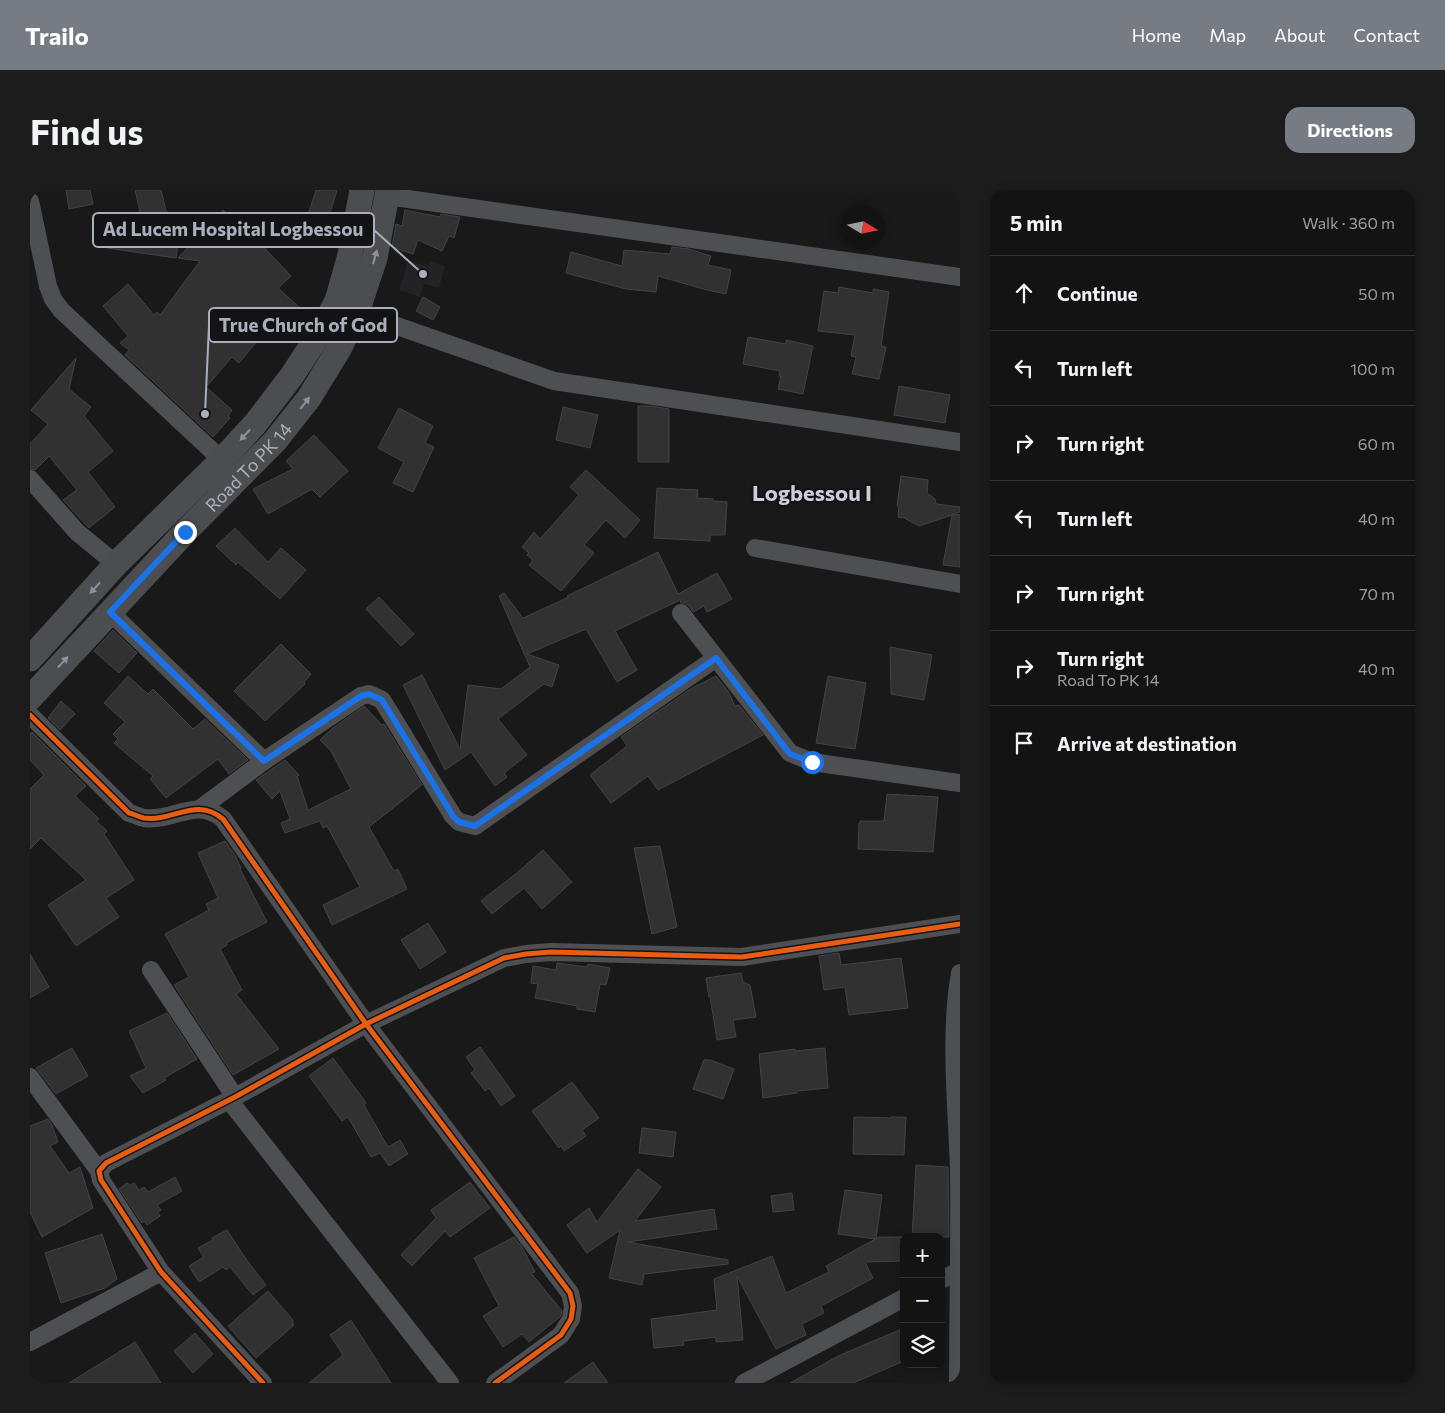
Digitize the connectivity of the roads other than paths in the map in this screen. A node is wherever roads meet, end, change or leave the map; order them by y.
1 (362, 190) edge
2 (388, 193) edge
3 (30, 202) edge
4 (960, 277) edge
5 (357, 312) junction
6 (960, 442) edge
7 (222, 460) junction
8 (30, 479) edge
9 (755, 548) dead end
10 (116, 564) junction
11 (960, 584) edge
12 (110, 612) junction
13 (681, 613) dead end
14 (716, 658) junction
15 (30, 659) edge
16 (30, 698) edge
17 (30, 715) edge
18 (264, 761) junction
19 (960, 784) edge
20 (201, 808) junction
21 (960, 924) edge
22 (151, 970) dead end
23 (960, 973) edge
24 (366, 1024) junction
25 (30, 1077) edge
26 (232, 1099) junction
27 (960, 1169) edge
28 (99, 1171) junction
29 (959, 1271) edge
30 (161, 1272) junction
31 (945, 1278) edge
32 (900, 1300) edge
33 (30, 1342) edge
34 (263, 1383) edge
35 (450, 1383) edge
36 (495, 1383) edge
37 (744, 1383) edge
38 (958, 1383) edge

1 -> 7 main road, Road To PK 14
2 - 4 street
5 -> 2 main road, Road To PK 14
3 - 7 street
5 - 6 street
12 -> 5 main road, Road To PK 14
7 - 10 main road, Road To PK 14
8 - 10 street
9 - 11 street
10 -> 15 main road, Road To PK 14
16 -> 12 main road, Road To PK 14
12 - 18 street
13 - 14 street
14 - 18 street
14 - 19 street
17 - 20 street
18 - 20 street
20 - 24 street
21 - 24 street
22 - 26 street
23 - 27 street
24 - 26 street
24 - 36 street
25 - 28 street
26 - 28 street
26 - 35 street
27 - 29 street
28 - 30 street
29 - 31 street
29 - 38 street
30 - 33 street
30 - 34 street
32 - 37 street

